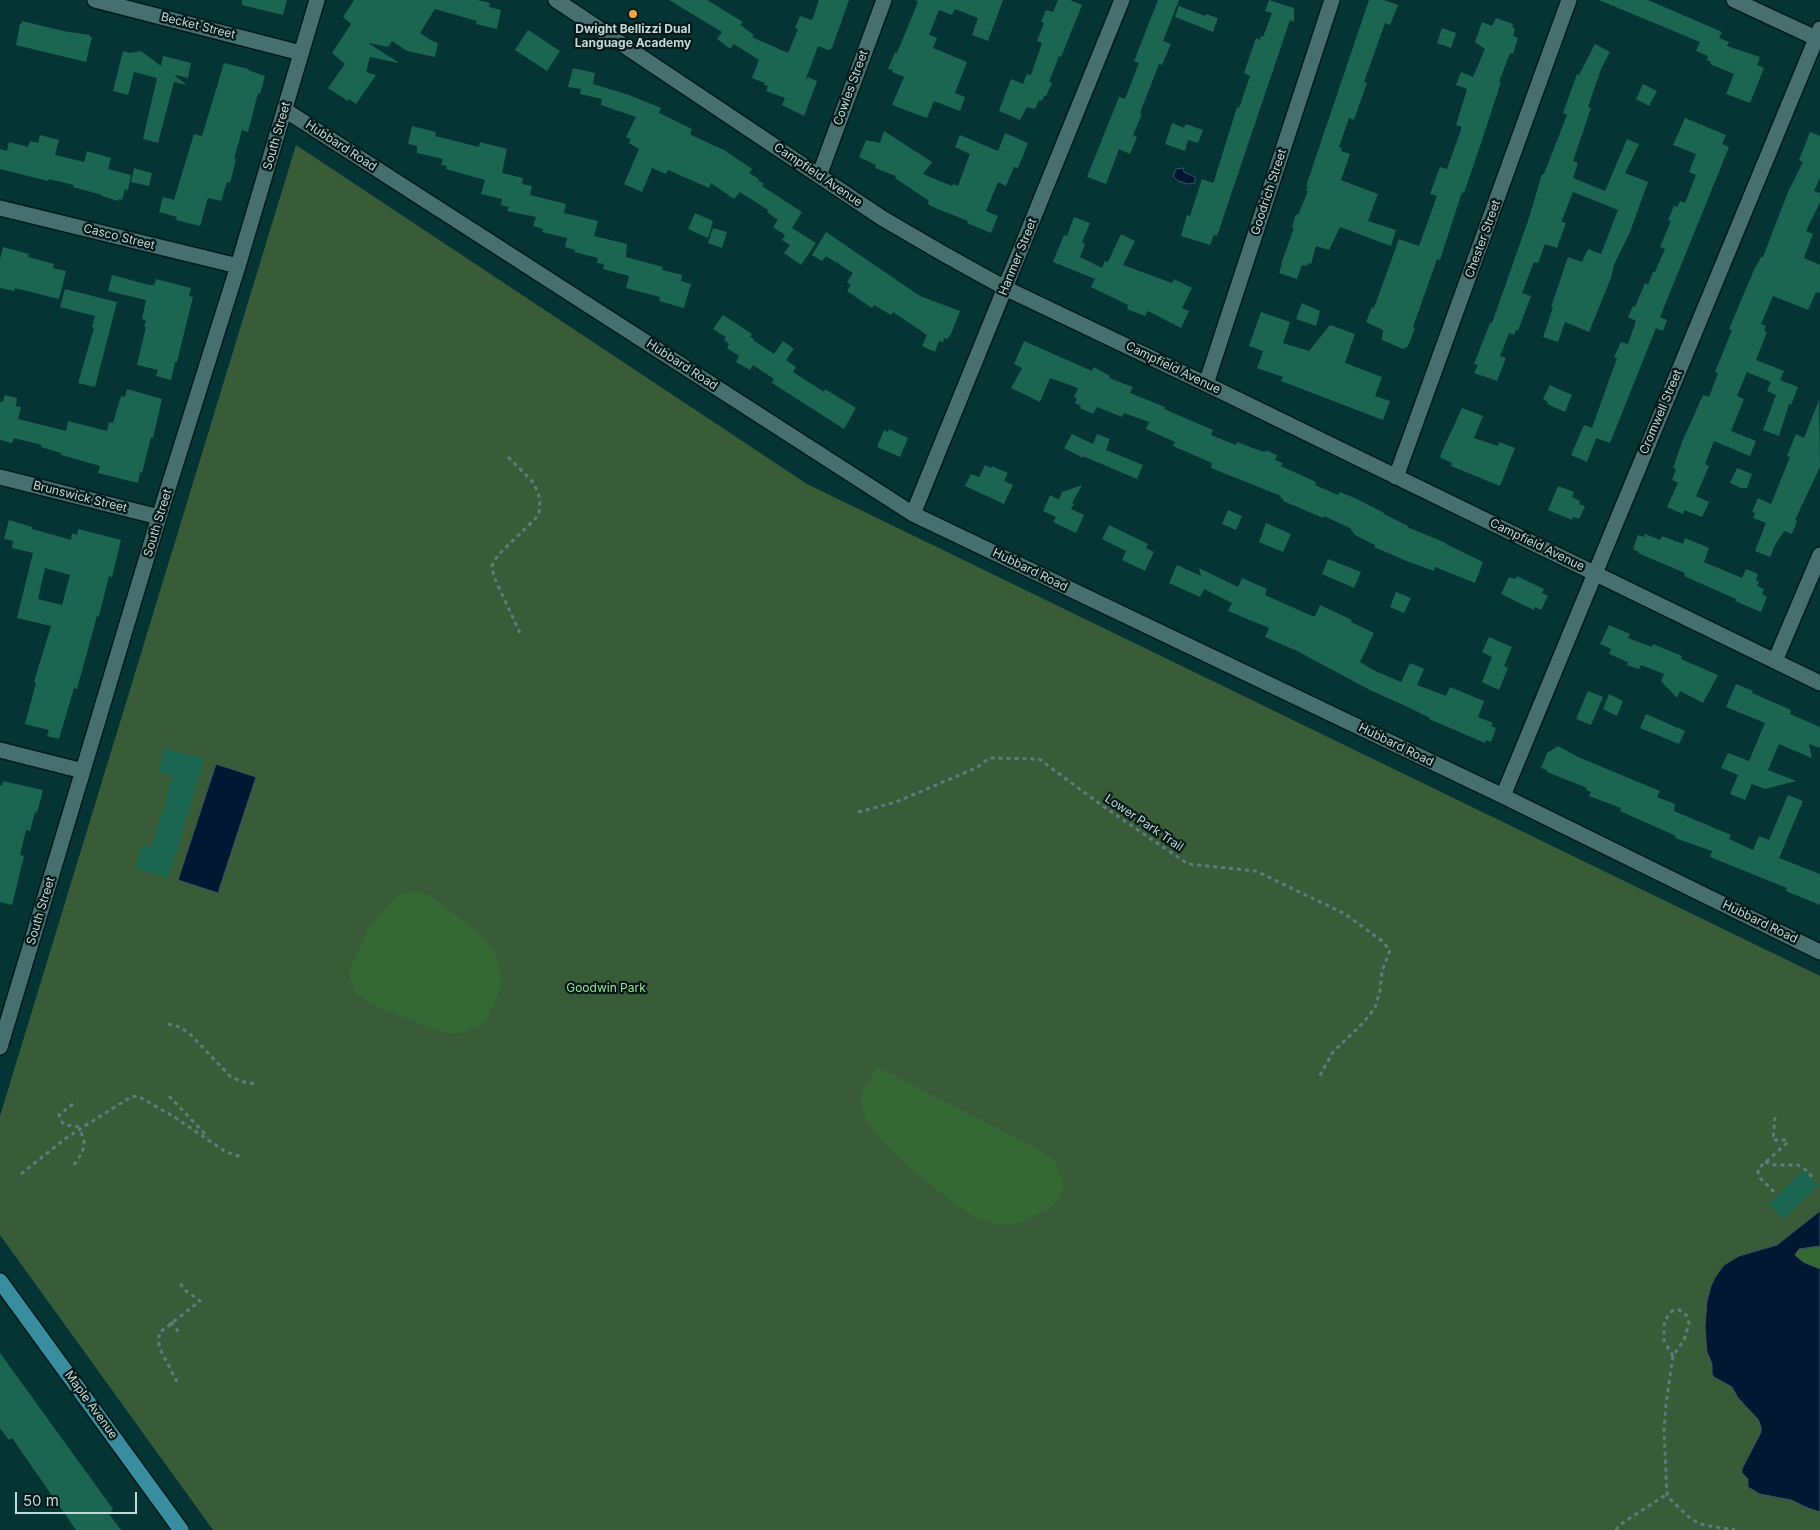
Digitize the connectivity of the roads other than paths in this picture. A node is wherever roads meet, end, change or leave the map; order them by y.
1 (96, 0) edge
2 (317, 0) edge
3 (556, 0) edge
4 (884, 0) edge
5 (1122, 0) edge
6 (1332, 0) edge
7 (1569, 0) edge
8 (1734, 0) edge
9 (1819, 36) edge
10 (300, 53) junction
11 (285, 110) junction
12 (819, 176) junction
13 (0, 208) edge
14 (238, 266) junction
15 (1005, 288) junction
16 (1206, 384) junction
17 (0, 477) edge
18 (1396, 478) junction
19 (913, 514) junction
20 (159, 517) junction
21 (1820, 554) edge
22 (1594, 573) junction
23 (1775, 661) junction
24 (1820, 683) edge
25 (0, 750) edge
26 (83, 771) junction
27 (1503, 796) junction
28 (1820, 952) edge
29 (0, 1047) edge
30 (0, 1281) edge
31 (181, 1530) edge

1 - 10 street, Becket Street
2 - 10 street, South Street
3 - 12 street, Campfield Avenue
4 - 12 street, Cowles Street
5 - 15 street, Hanmer Street
6 - 16 street, Goodrich Street
7 - 18 street, Chester Street
8 - 9 street
9 - 22 street, Cromwell Street
10 - 11 street, South Street
11 - 14 street, South Street
11 - 19 street, Hubbard Road
12 - 15 street, Campfield Avenue
13 - 14 street, Casco Street
14 - 20 street, South Street
15 - 16 street, Campfield Avenue
15 - 19 street, Hanmer Street
16 - 18 street, Campfield Avenue
17 - 20 street, Brunswick Street
18 - 22 street, Campfield Avenue
19 - 27 street, Hubbard Road
20 - 26 street, South Street
21 - 23 street
22 - 23 street, Campfield Avenue
22 - 27 street, Cromwell Street
23 - 24 street, Campfield Avenue
25 - 26 street
26 - 29 street, South Street
27 - 28 street, Hubbard Road
30 - 31 main road, Maple Avenue

